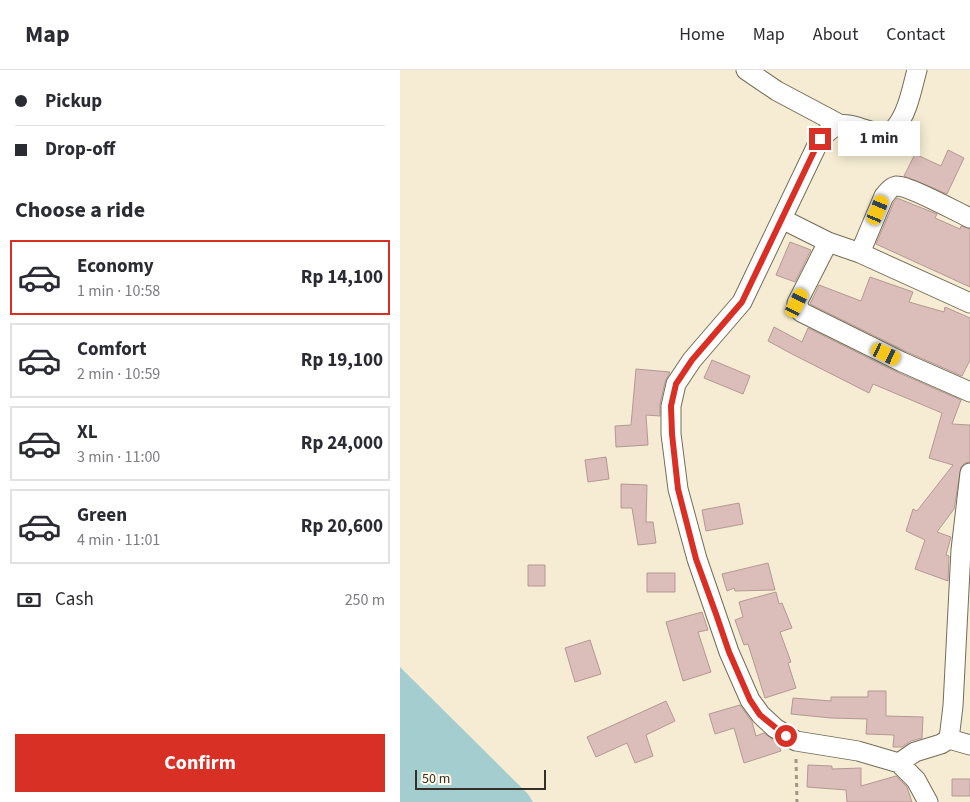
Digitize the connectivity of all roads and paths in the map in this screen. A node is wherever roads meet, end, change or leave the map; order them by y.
1 (746, 70) edge
2 (917, 70) edge
3 (841, 125) junction
4 (970, 218) edge
5 (782, 219) junction
6 (828, 242) junction
7 (860, 252) junction
8 (970, 303) edge
9 (970, 392) edge
10 (970, 473) edge
11 (949, 739) junction
12 (796, 741) junction
13 (970, 745) edge
14 (899, 763) junction
15 (798, 802) edge
16 (928, 802) edge

1 - 3 street
2 - 3 street
3 - 5 street
4 - 7 street
5 - 6 street
5 - 12 street
6 - 7 street
6 - 9 street
7 - 8 street
10 - 11 street
11 - 13 street
11 - 14 street
12 - 14 street
12 - 15 path
14 - 16 street

